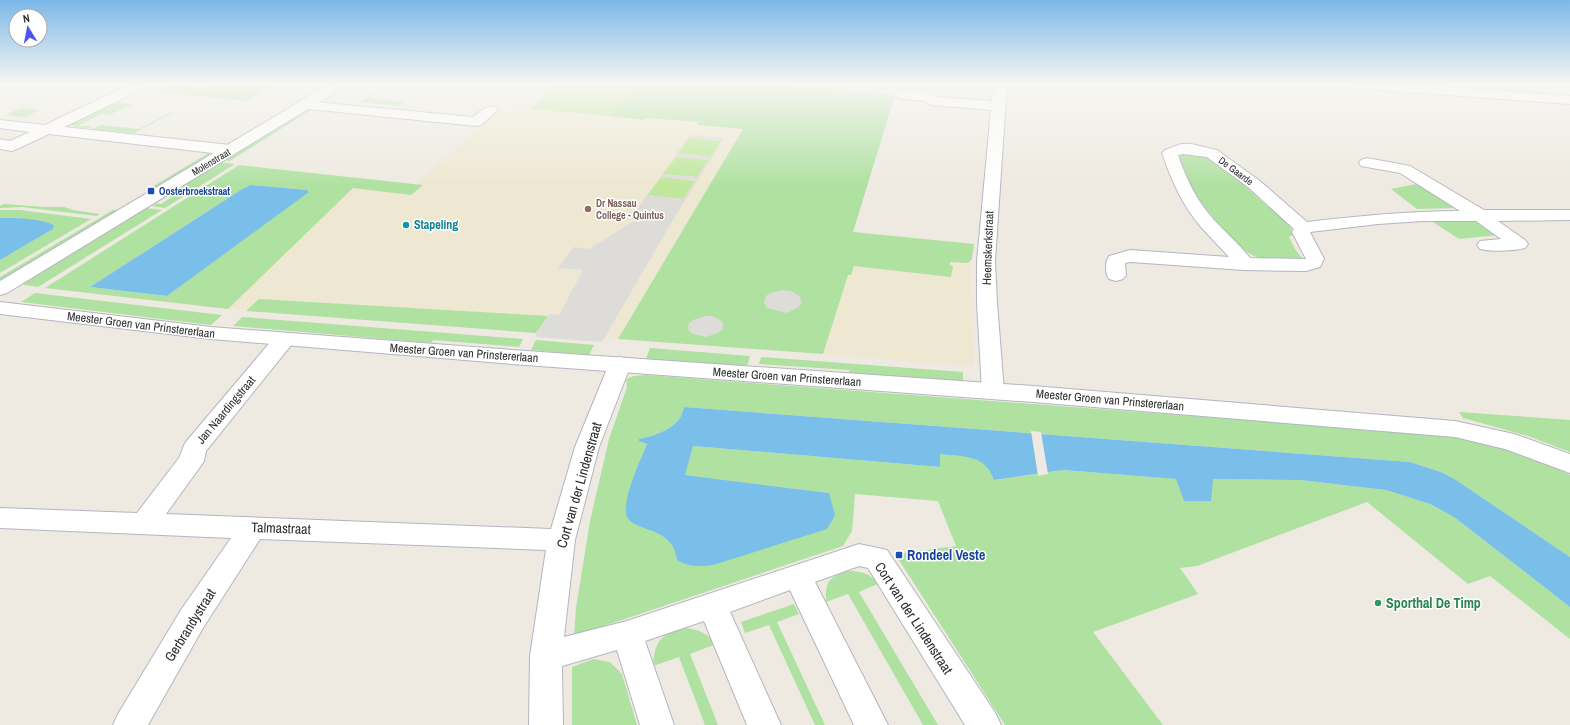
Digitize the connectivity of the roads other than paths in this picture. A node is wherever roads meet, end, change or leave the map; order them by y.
1 (69, 118) edge
2 (283, 118) edge
3 (434, 118) edge
4 (481, 118) edge
5 (996, 118) edge
6 (0, 124) edge
7 (45, 129) junction
8 (0, 144) edge
9 (230, 150) junction
10 (1366, 163) dead end
11 (1479, 215) junction
12 (1570, 215) edge
13 (1303, 228) junction
14 (1486, 245) dead end
15 (1244, 264) junction
16 (1116, 275) dead end
17 (0, 289) edge
18 (0, 308) edge
19 (285, 339) junction
20 (620, 364) junction
21 (993, 391) junction
22 (1570, 464) edge
23 (0, 518) edge
24 (144, 523) junction
25 (253, 527) junction
26 (561, 540) junction
27 (798, 576) junction
28 (712, 605) junction
29 (627, 634) junction
30 (546, 656) junction
31 (130, 725) edge
32 (546, 725) edge
33 (657, 725) edge
34 (764, 725) edge
35 (871, 725) edge
36 (984, 725) edge

1 - 7 street
2 - 9 street, Molenstraat
3 - 4 street
5 - 21 street, Heemskerkstraat
6 - 7 street
7 - 8 street
7 - 9 street
9 - 17 street, Molenstraat
10 - 11 street
11 - 12 street
11 - 13 street
11 - 14 street
13 - 15 street
13 - 15 street, De Gaarde
15 - 16 street
18 - 19 street, Meester Groen van Prinstererlaan
19 - 20 street, Meester Groen van Prinstererlaan
19 - 24 street, Jan Naardingstraat
20 - 21 street, Meester Groen van Prinstererlaan
20 - 26 street, Cort van der Lindenstraat
21 - 22 street, Meester Groen van Prinstererlaan
23 - 24 street, Talmastraat
24 - 25 street, Talmastraat
25 - 26 street, Talmastraat
25 - 31 street, Gerbrandystraat
26 - 30 street, Cort van der Lindenstraat
27 - 28 street, Cort van der Lindenstraat
27 - 35 street
27 - 36 street, Cort van der Lindenstraat
28 - 29 street, Cort van der Lindenstraat
28 - 34 street
29 - 30 street, Cort van der Lindenstraat
29 - 33 street
30 - 32 street, Cort van der Lindenstraat

